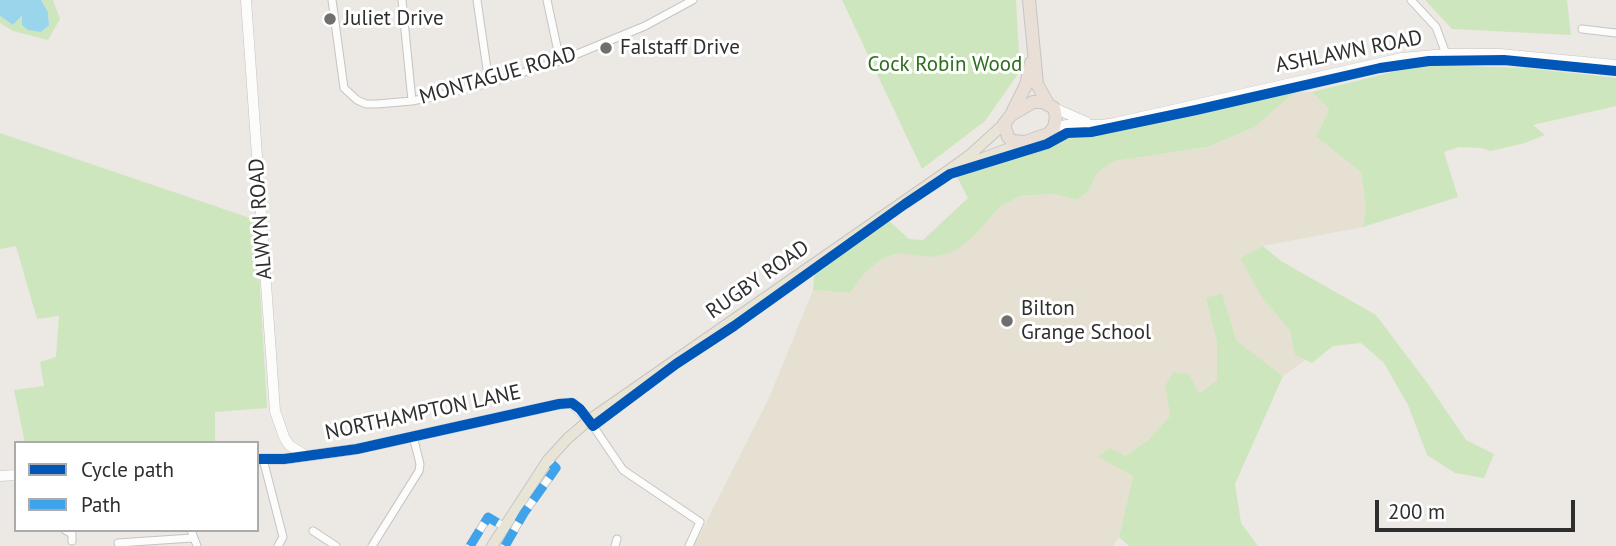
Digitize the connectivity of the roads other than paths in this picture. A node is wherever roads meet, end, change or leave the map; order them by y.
1 (246, 0) edge
2 (332, 0) edge
3 (402, 0) edge
4 (477, 0) edge
5 (547, 0) edge
6 (693, 0) edge
7 (1029, 0) edge
8 (1411, 0) edge
9 (1582, 29) dead end
10 (1616, 33) edge
11 (1032, 51) junction
12 (1446, 54) junction
13 (560, 61) junction
14 (1616, 65) edge
15 (489, 83) junction
16 (412, 101) junction
17 (1051, 106) junction
18 (1007, 119) junction
19 (1093, 124) junction
20 (1054, 128) junction
21 (1026, 142) junction
22 (949, 170) junction
23 (589, 421) junction
24 (414, 436) junction
25 (284, 438) junction
26 (306, 456) junction
27 (260, 459) edge
28 (548, 460) junction
29 (503, 526) junction
30 (313, 531) dead end
31 (68, 532) edge
32 (192, 534) edge
33 (72, 541) dead end
34 (118, 544) dead end
35 (197, 546) edge
36 (278, 546) edge
37 (336, 546) edge
38 (372, 546) edge
39 (470, 546) edge
40 (492, 546) edge
41 (505, 546) edge
42 (689, 546) edge

1 - 25 street, ALWYN ROAD
2 - 16 street, MONTAGUE ROAD
3 - 16 street
4 - 15 street
5 - 13 street
6 - 13 street, MONTAGUE ROAD
7 - 11 highway
8 - 12 street
9 - 10 street
11 - 17 highway
11 - 18 highway
12 - 14 street, ASHLAWN ROAD
12 - 19 street, ASHLAWN ROAD
13 - 15 street, MONTAGUE ROAD
15 - 16 street, MONTAGUE ROAD
17 - 18 highway
17 - 19 street, ASHLAWN ROAD
17 - 20 highway
18 - 21 highway
18 - 22 main road
19 - 20 street, ASHLAWN ROAD
20 - 21 highway
21 - 22 main road
22 - 23 main road, RUGBY ROAD
23 - 24 street, NORTHAMPTON LANE
23 - 28 main road, RUGBY ROAD
23 - 42 street
24 - 26 street, NORTHAMPTON LANE
24 - 38 street
25 - 26 street
25 - 27 street
26 - 27 street, NORTHAMPTON LANE
27 - 36 street
28 - 29 main road, RUGBY ROAD
28 - 41 street
29 - 39 street
29 - 40 main road, RUGBY ROAD
30 - 37 street
31 - 33 street
32 - 34 street
32 - 35 street

